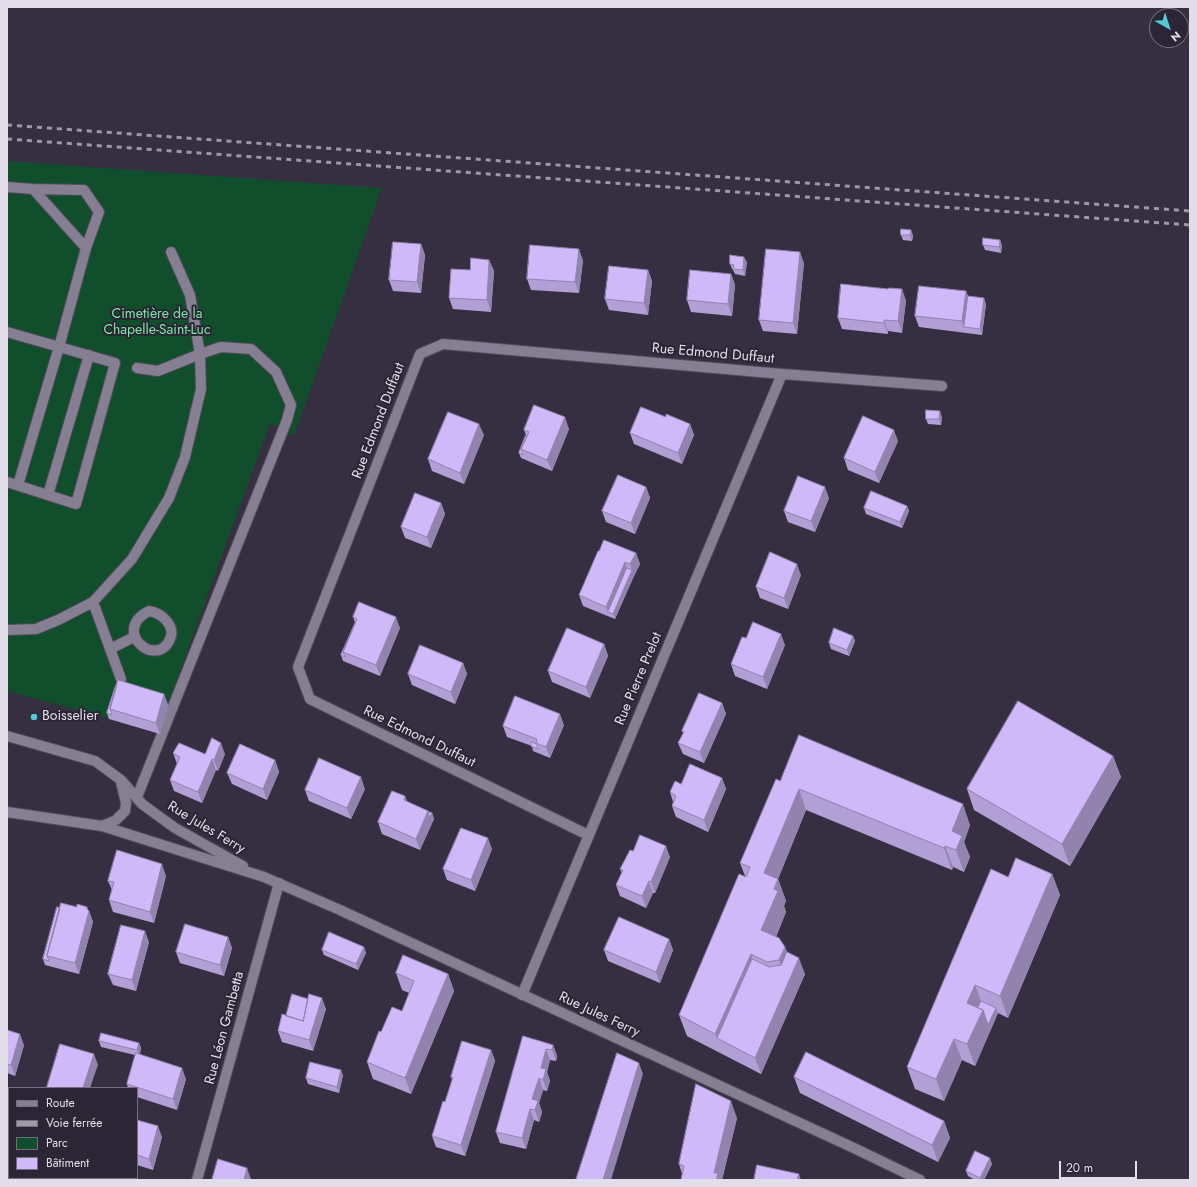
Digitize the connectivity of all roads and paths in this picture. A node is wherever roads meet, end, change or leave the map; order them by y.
1 (7, 187) edge
2 (33, 189) junction
3 (86, 248) junction
4 (171, 252) dead end
5 (7, 332) edge
6 (59, 347) junction
7 (200, 354) junction
8 (89, 356) junction
9 (136, 368) dead end
10 (782, 374) junction
11 (942, 386) dead end
12 (7, 482) edge
13 (18, 485) junction
14 (48, 495) junction
15 (93, 602) junction
16 (7, 630) edge
17 (134, 637) dead end
18 (110, 649) junction
19 (121, 679) edge
20 (7, 736) edge
21 (121, 780) junction
22 (137, 797) junction
23 (7, 812) edge
24 (102, 826) junction
25 (588, 835) junction
26 (264, 877) junction
27 (279, 883) junction
28 (522, 995) junction
29 (197, 1180) edge
30 (920, 1180) edge

1 - 2 street
2 - 3 street
2 - 3 street
3 - 6 street
4 - 7 street
5 - 6 street
6 - 8 street
6 - 13 street
7 - 9 street
7 - 15 street
7 - 22 street
8 - 14 street
8 - 14 street
10 - 11 street, Rue Edmond Duffaut
10 - 25 street, Rue Pierre Prelot
10 - 25 street, Rue Edmond Duffaut
12 - 13 street
13 - 14 street
15 - 16 street
15 - 18 street
17 - 18 street
18 - 19 street
20 - 21 street, Rue Jules Ferry
21 - 22 street, Rue Jules Ferry
21 - 24 street
22 - 26 street, Rue Jules Ferry
23 - 24 street, Rue Jules Ferry
24 - 26 street, Rue Jules Ferry
25 - 28 street, Rue Pierre Prelot
26 - 27 street, Rue Jules Ferry
27 - 28 street, Rue Jules Ferry
27 - 29 street, Rue Léon Gambetta
28 - 30 street, Rue Jules Ferry

